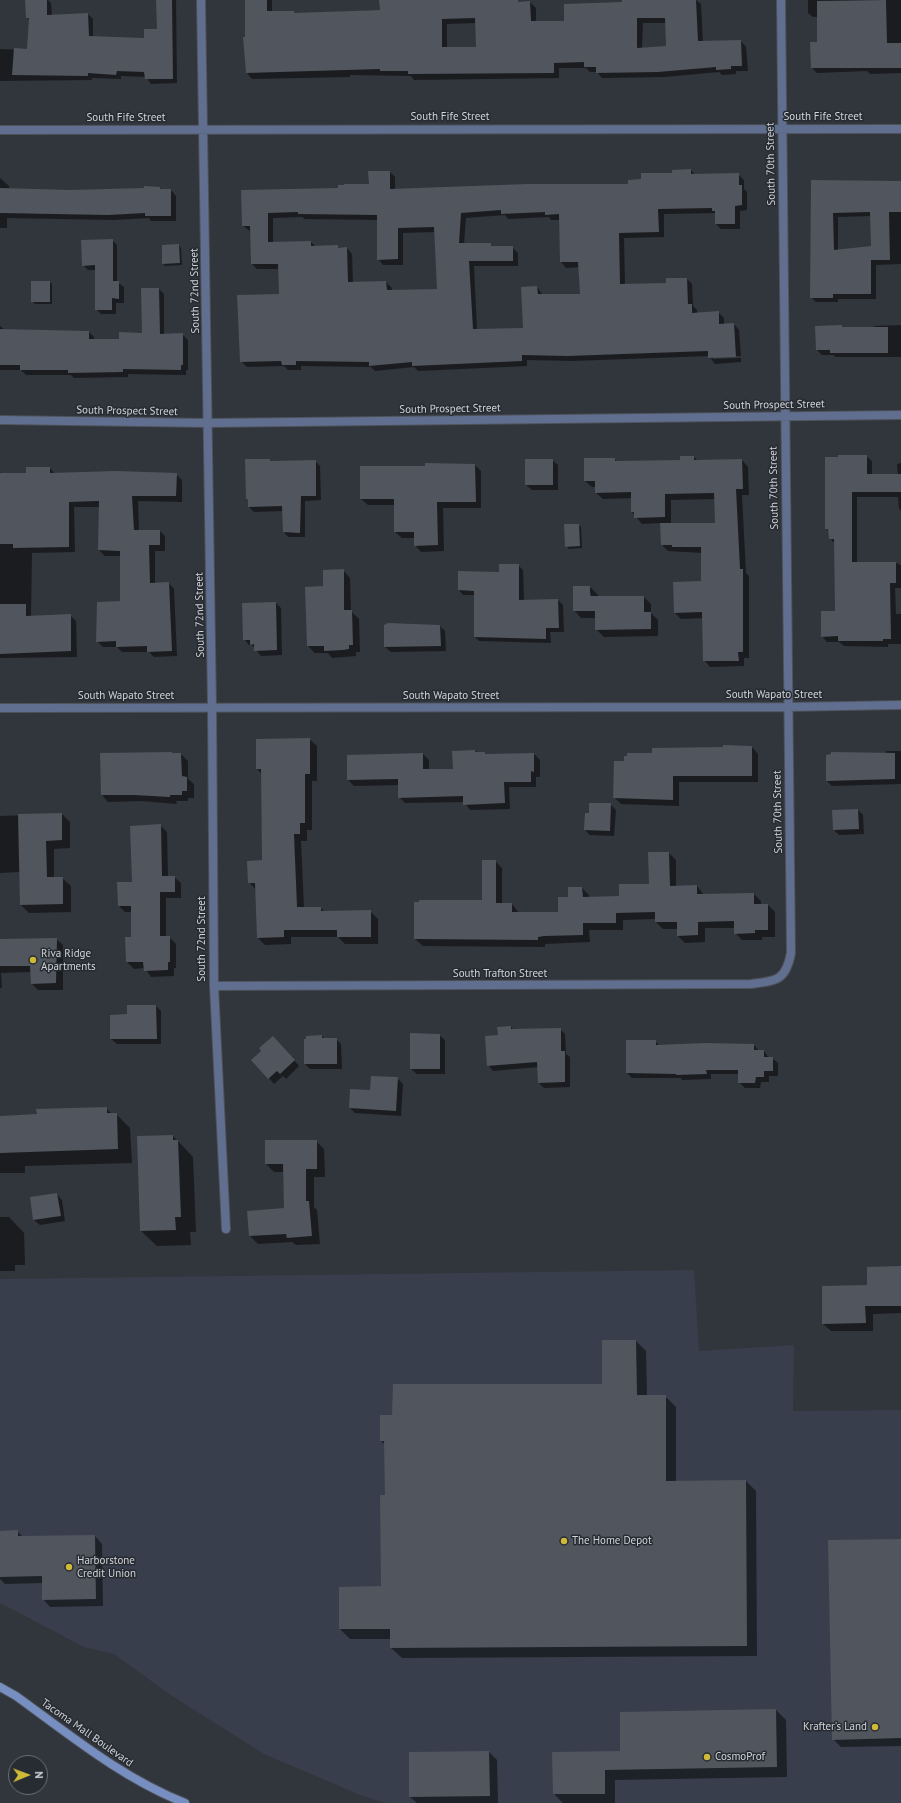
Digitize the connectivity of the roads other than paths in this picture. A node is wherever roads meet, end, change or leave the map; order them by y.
1 (201, 0) edge
2 (781, 0) edge
3 (782, 128) junction
4 (203, 129) junction
5 (901, 129) edge
6 (0, 130) edge
7 (901, 415) edge
8 (784, 416) junction
9 (0, 420) edge
10 (208, 423) junction
11 (901, 705) edge
12 (212, 706) junction
13 (787, 707) junction
14 (0, 708) edge
15 (784, 975) joint
16 (214, 986) junction
17 (226, 1229) dead end
18 (0, 1687) edge
19 (185, 1803) edge

1 - 4 street, South 72nd Street
2 - 3 street, South 70th Street
3 - 4 street, South Fife Street
3 - 5 street, South Fife Street
3 - 8 street, South 70th Street
4 - 6 street, South Fife Street
4 - 10 street, South 72nd Street
7 - 8 street, South Prospect Street
8 - 10 street, South Prospect Street
8 - 13 street, South 70th Street
9 - 10 street, South Prospect Street
10 - 12 street, South 72nd Street
11 - 13 street, South Wapato Street
12 - 13 street, South Wapato Street
12 - 14 street, South Wapato Street
12 - 16 street, South 72nd Street
13 - 15 street, South 70th Street
15 - 16 street, South Trafton Street
16 - 17 street, South 72nd Street
18 - 19 main road, Tacoma Mall Boulevard

